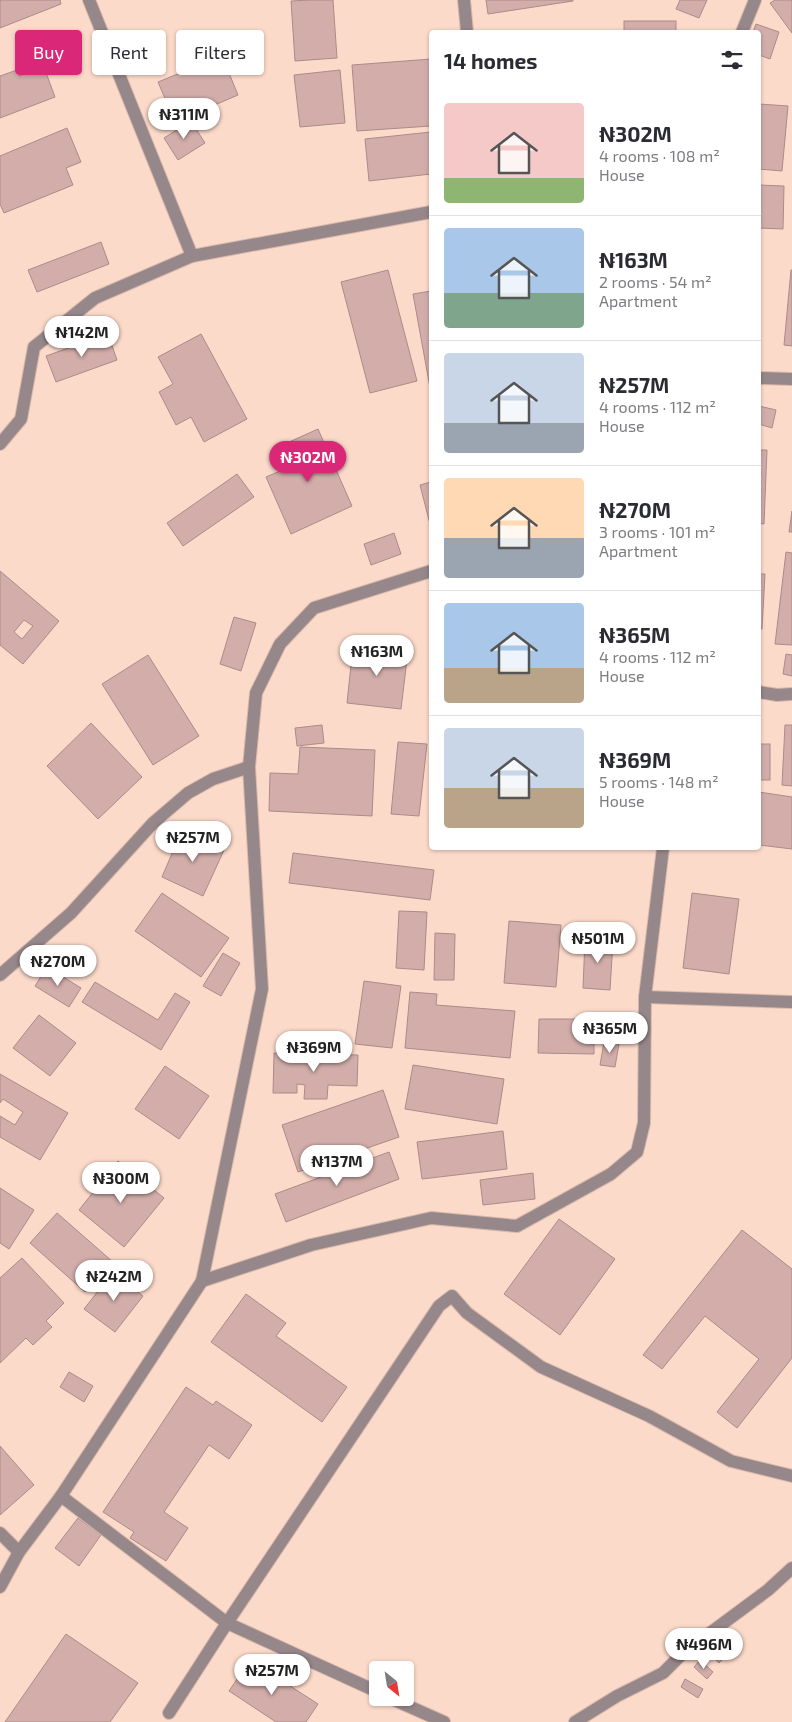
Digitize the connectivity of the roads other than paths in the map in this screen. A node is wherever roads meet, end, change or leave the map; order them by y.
1 (89, 0) edge
2 (464, 0) edge
3 (754, 0) edge
4 (467, 30) edge
5 (743, 30) edge
6 (429, 212) edge
7 (192, 256) junction
8 (761, 378) edge
9 (792, 379) edge
10 (0, 444) edge
11 (429, 572) edge
12 (761, 692) edge
13 (792, 694) edge
14 (249, 767) junction
15 (663, 850) edge
16 (0, 975) edge
17 (645, 996) junction
18 (792, 1002) edge
19 (202, 1281) junction
20 (792, 1476) edge
21 (60, 1496) junction
22 (0, 1533) edge
23 (19, 1552) junction
24 (792, 1568) edge
25 (0, 1587) edge
26 (227, 1623) junction
27 (369, 1688) edge
28 (408, 1706) edge
29 (169, 1713) dead end
30 (444, 1722) edge
31 (575, 1722) edge

1 - 7 street
2 - 4 street
3 - 5 street
6 - 7 street
7 - 10 street
8 - 9 street
11 - 14 street
12 - 13 street
14 - 16 street
14 - 19 street
15 - 17 street
17 - 18 street
17 - 19 street
19 - 21 street
20 - 26 street
21 - 23 street
21 - 26 street
22 - 23 street
23 - 25 street
24 - 31 street
26 - 27 street
26 - 29 street
28 - 30 street

